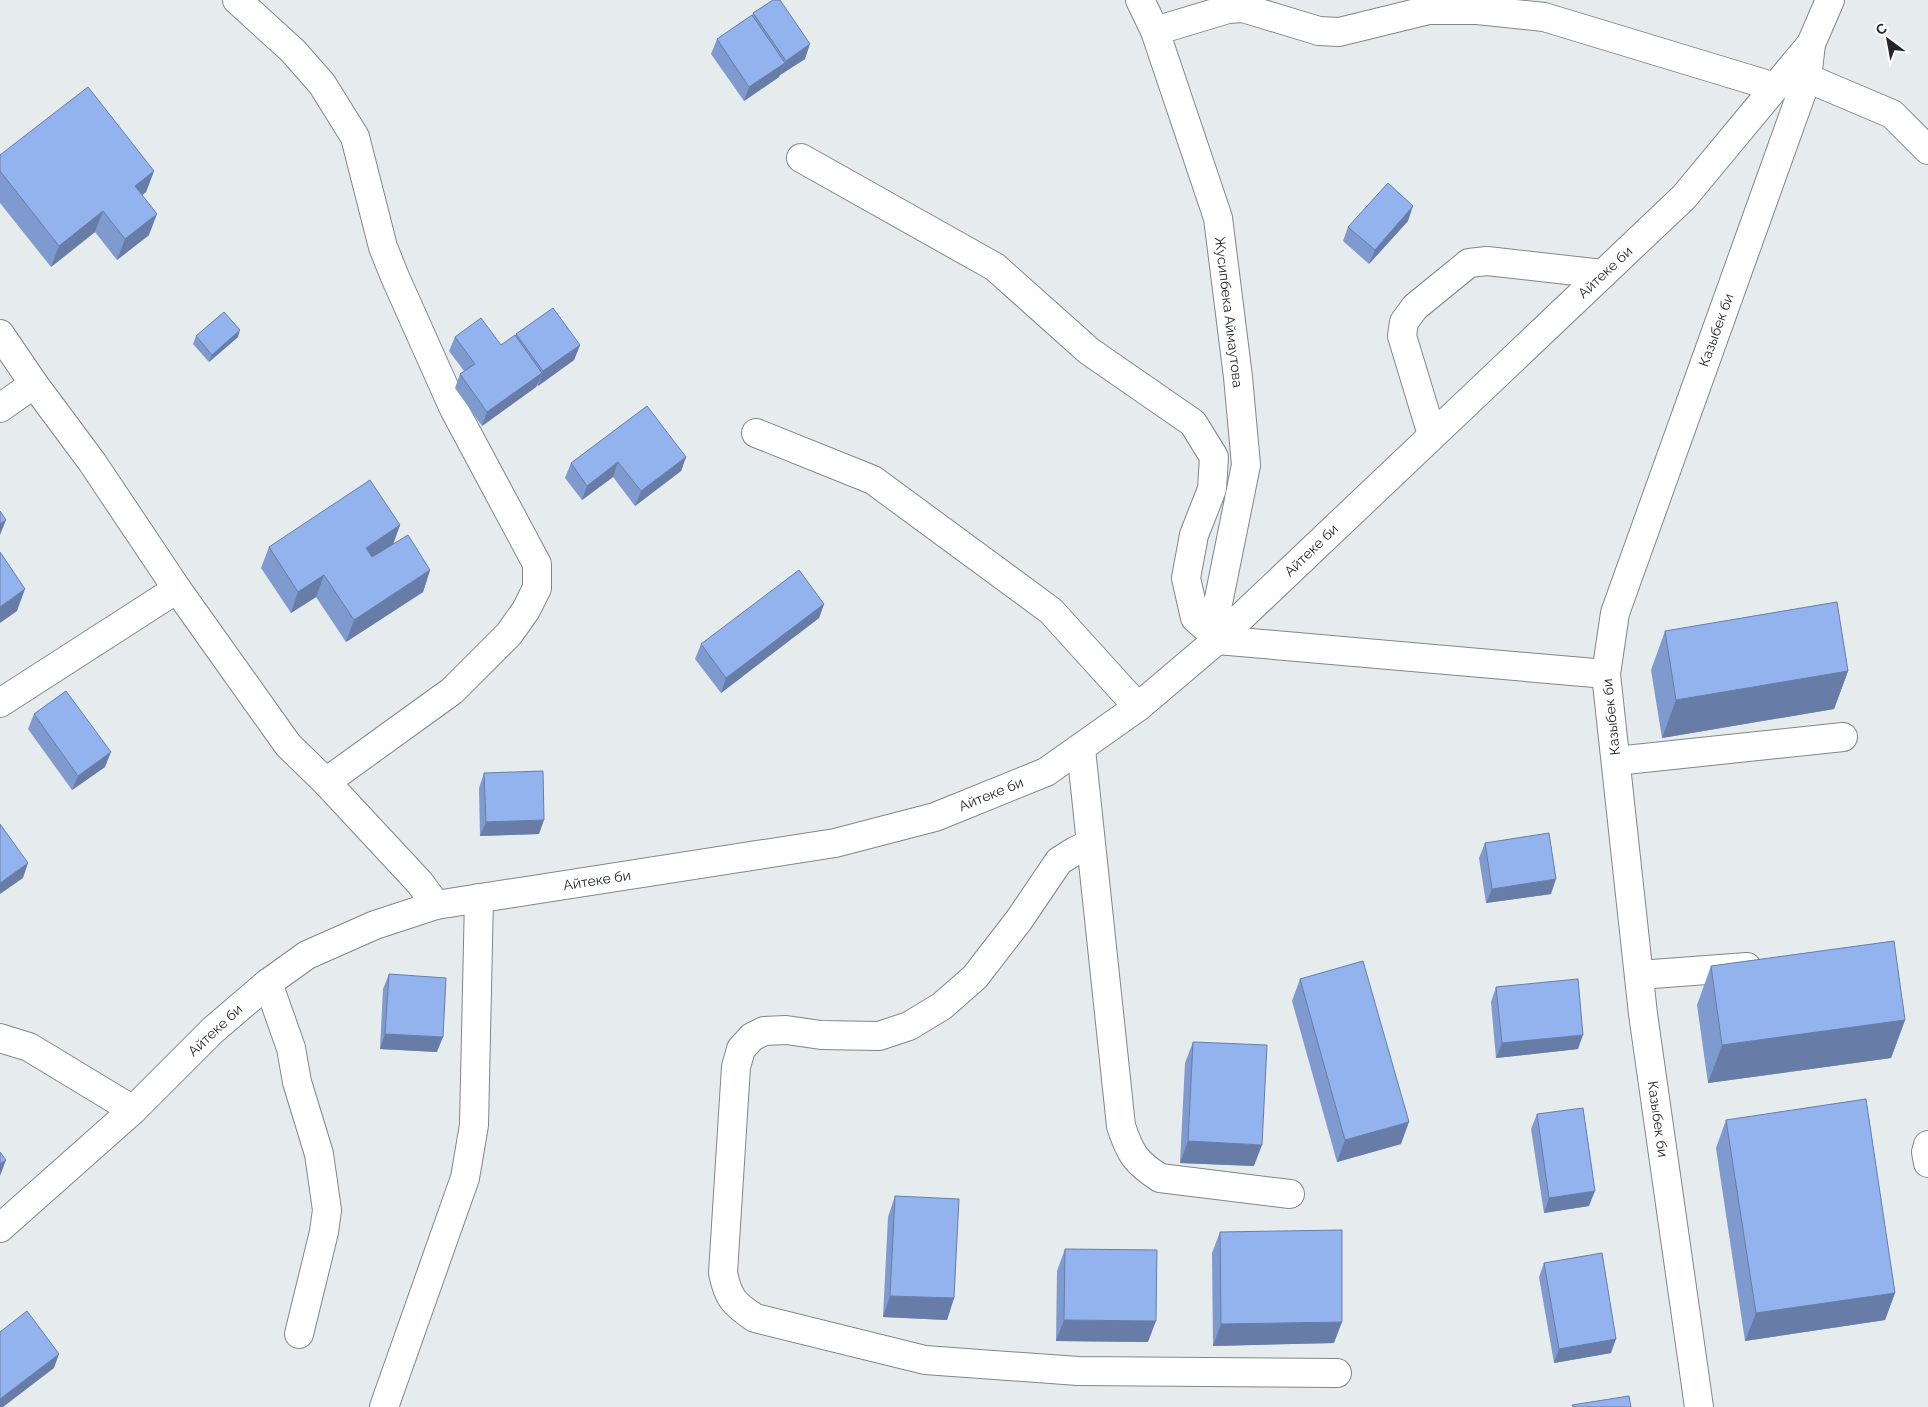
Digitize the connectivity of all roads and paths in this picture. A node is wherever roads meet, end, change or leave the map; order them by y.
1 (237, 0) edge
2 (1140, 0) edge
3 (1830, 0) edge
4 (1155, 31) junction
5 (1811, 44) junction
6 (1806, 78) junction
7 (1776, 88) junction
8 (1928, 150) edge
9 (801, 158) dead end
10 (1603, 274) junction
11 (0, 334) edge
12 (34, 384) junction
13 (0, 408) edge
14 (756, 433) dead end
15 (1432, 435) junction
16 (176, 589) junction
17 (1214, 637) junction
18 (1606, 674) junction
19 (0, 703) edge
20 (1138, 707) junction
21 (1844, 737) dead end
22 (1081, 749) junction
23 (1616, 761) junction
24 (326, 782) junction
25 (1090, 844) junction
26 (479, 898) junction
27 (436, 905) junction
28 (1774, 966) edge
29 (1639, 975) junction
30 (268, 983) junction
31 (0, 1038) edge
32 (133, 1110) junction
33 (1928, 1145) edge
34 (1928, 1163) edge
35 (1290, 1194) dead end
36 (0, 1228) edge
37 (298, 1334) dead end
38 (1337, 1373) dead end
39 (384, 1407) edge
40 (1699, 1407) edge

1 - 24 street
2 - 4 street, Жусипбека Аймаутова
3 - 5 street, Казыбек би
4 - 7 street
4 - 17 street, Жусипбека Аймаутова
5 - 6 street, Казыбек би
5 - 7 street, Айтеке би
6 - 8 street
6 - 18 street, Казыбек би
7 - 10 street, Айтеке би
9 - 17 street
10 - 15 street, Айтеке би
10 - 15 street
11 - 12 street
12 - 13 street
12 - 16 street
14 - 20 street
15 - 17 street, Айтеке би
16 - 19 street
16 - 24 street
17 - 18 street
17 - 20 street, Айтеке би
18 - 23 street, Казыбек би
20 - 22 street, Айтеке би
21 - 23 street
22 - 25 street
22 - 26 street, Айтеке би
23 - 29 street, Казыбек би
24 - 27 street
25 - 35 street
25 - 38 street
26 - 27 street, Айтеке би
26 - 39 street
27 - 30 street, Айтеке би
28 - 29 street
29 - 40 street, Казыбек би
30 - 32 street, Айтеке би
30 - 37 street
31 - 32 street
32 - 36 street, Айтеке би
33 - 34 street

